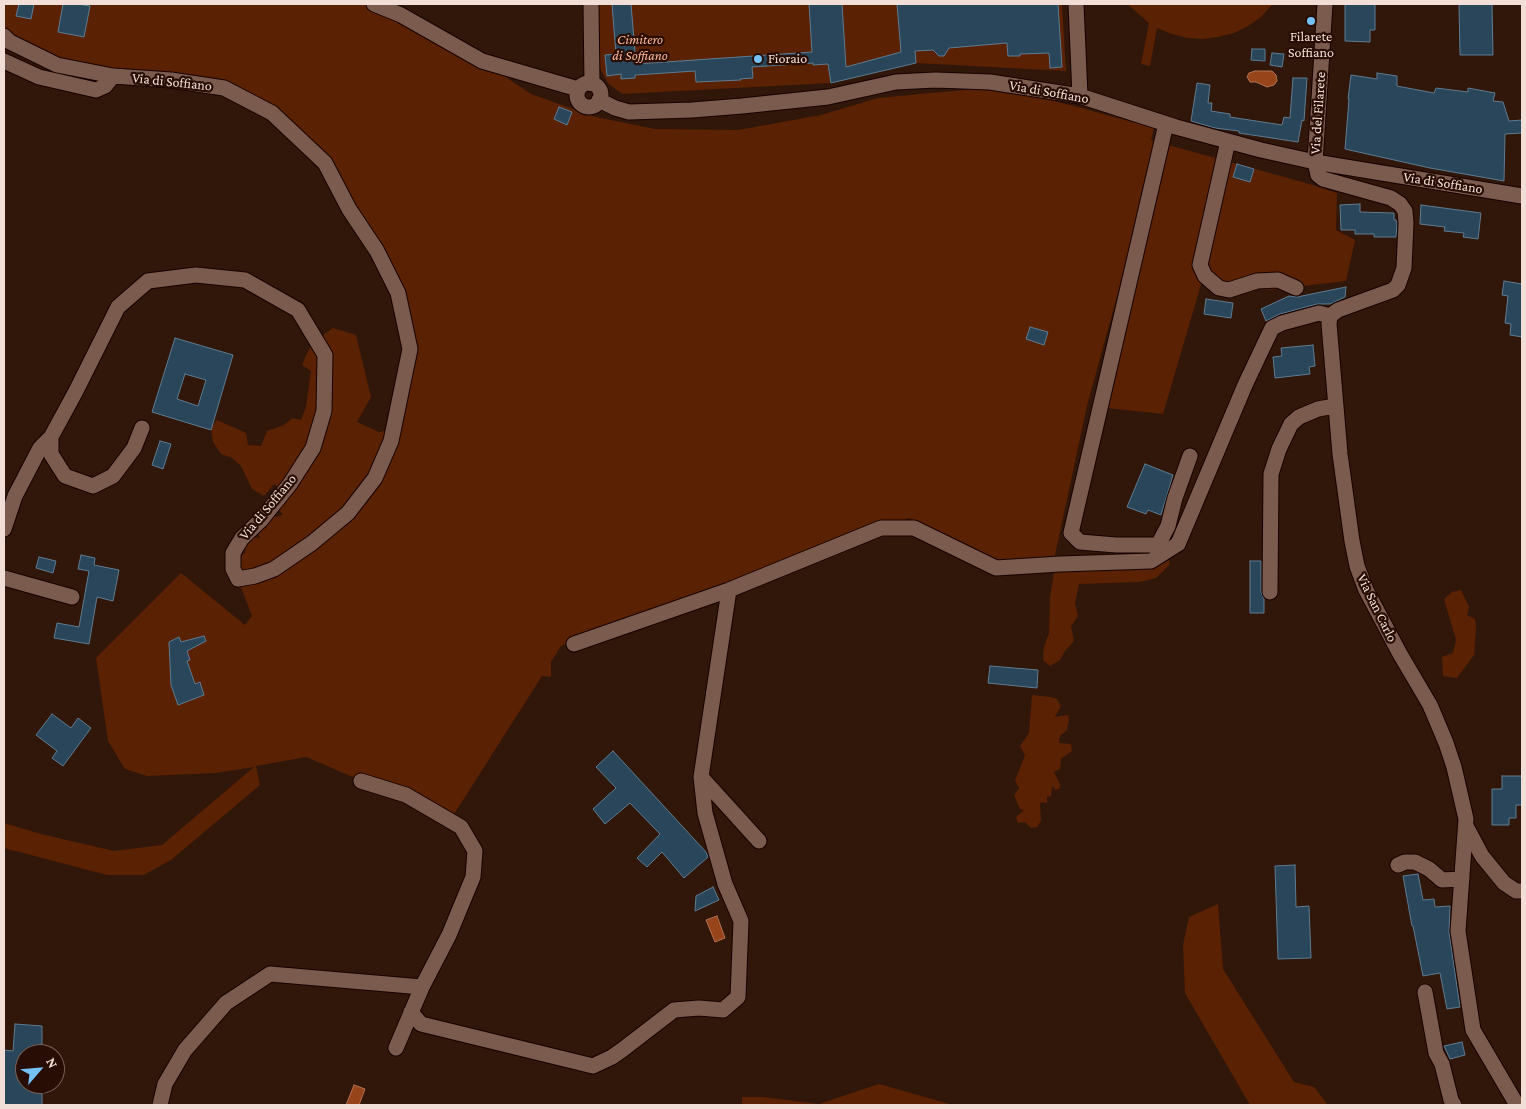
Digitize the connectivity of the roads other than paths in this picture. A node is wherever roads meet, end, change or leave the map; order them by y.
1 (374, 4) edge
2 (591, 4) edge
3 (1076, 4) edge
4 (1324, 4) edge
5 (4, 36) edge
6 (4, 61) edge
7 (113, 76) junction
8 (585, 86) junction
9 (1080, 96) junction
10 (599, 100) junction
11 (1166, 124) junction
12 (1228, 141) junction
13 (1315, 162) junction
14 (1522, 196) edge
15 (1296, 288) dead end
16 (1330, 316) junction
17 (1335, 406) junction
18 (142, 428) dead end
19 (51, 437) junction
20 (1190, 456) dead end
21 (4, 529) edge
22 (4, 578) edge
23 (729, 590) junction
24 (1270, 592) dead end
25 (72, 597) dead end
26 (574, 644) dead end
27 (701, 777) junction
28 (361, 780) dead end
29 (1466, 826) junction
30 (759, 841) dead end
31 (1398, 865) dead end
32 (1462, 879) junction
33 (1522, 891) edge
34 (422, 987) junction
35 (1425, 992) dead end
36 (411, 1012) junction
37 (396, 1048) dead end
38 (160, 1105) edge
39 (1454, 1105) edge
40 (1517, 1105) edge

1 - 8 street
2 - 8 street
3 - 9 street
4 - 13 street, Via del Filarete
5 - 7 street, Via di Soffiano
6 - 7 street
7 - 19 street, Via di Soffiano
8 - 10 street
8 - 10 street, Via di Soffiano
9 - 10 street, Via di Soffiano
9 - 11 street, Via di Soffiano
11 - 12 street, Via di Soffiano
11 - 20 street
12 - 13 street, Via di Soffiano
12 - 15 street
13 - 14 street, Via di Soffiano
13 - 16 street
16 - 17 street, Via San Carlo
16 - 23 street
17 - 24 street
17 - 29 street, Via San Carlo
18 - 19 street
19 - 21 street
22 - 25 street
23 - 26 street
23 - 27 street
27 - 30 street
27 - 36 street
28 - 34 street
29 - 32 street, Via San Carlo
29 - 33 street
31 - 32 street
32 - 40 street, Via San Carlo
34 - 36 street
34 - 38 street
35 - 39 street
36 - 37 street

